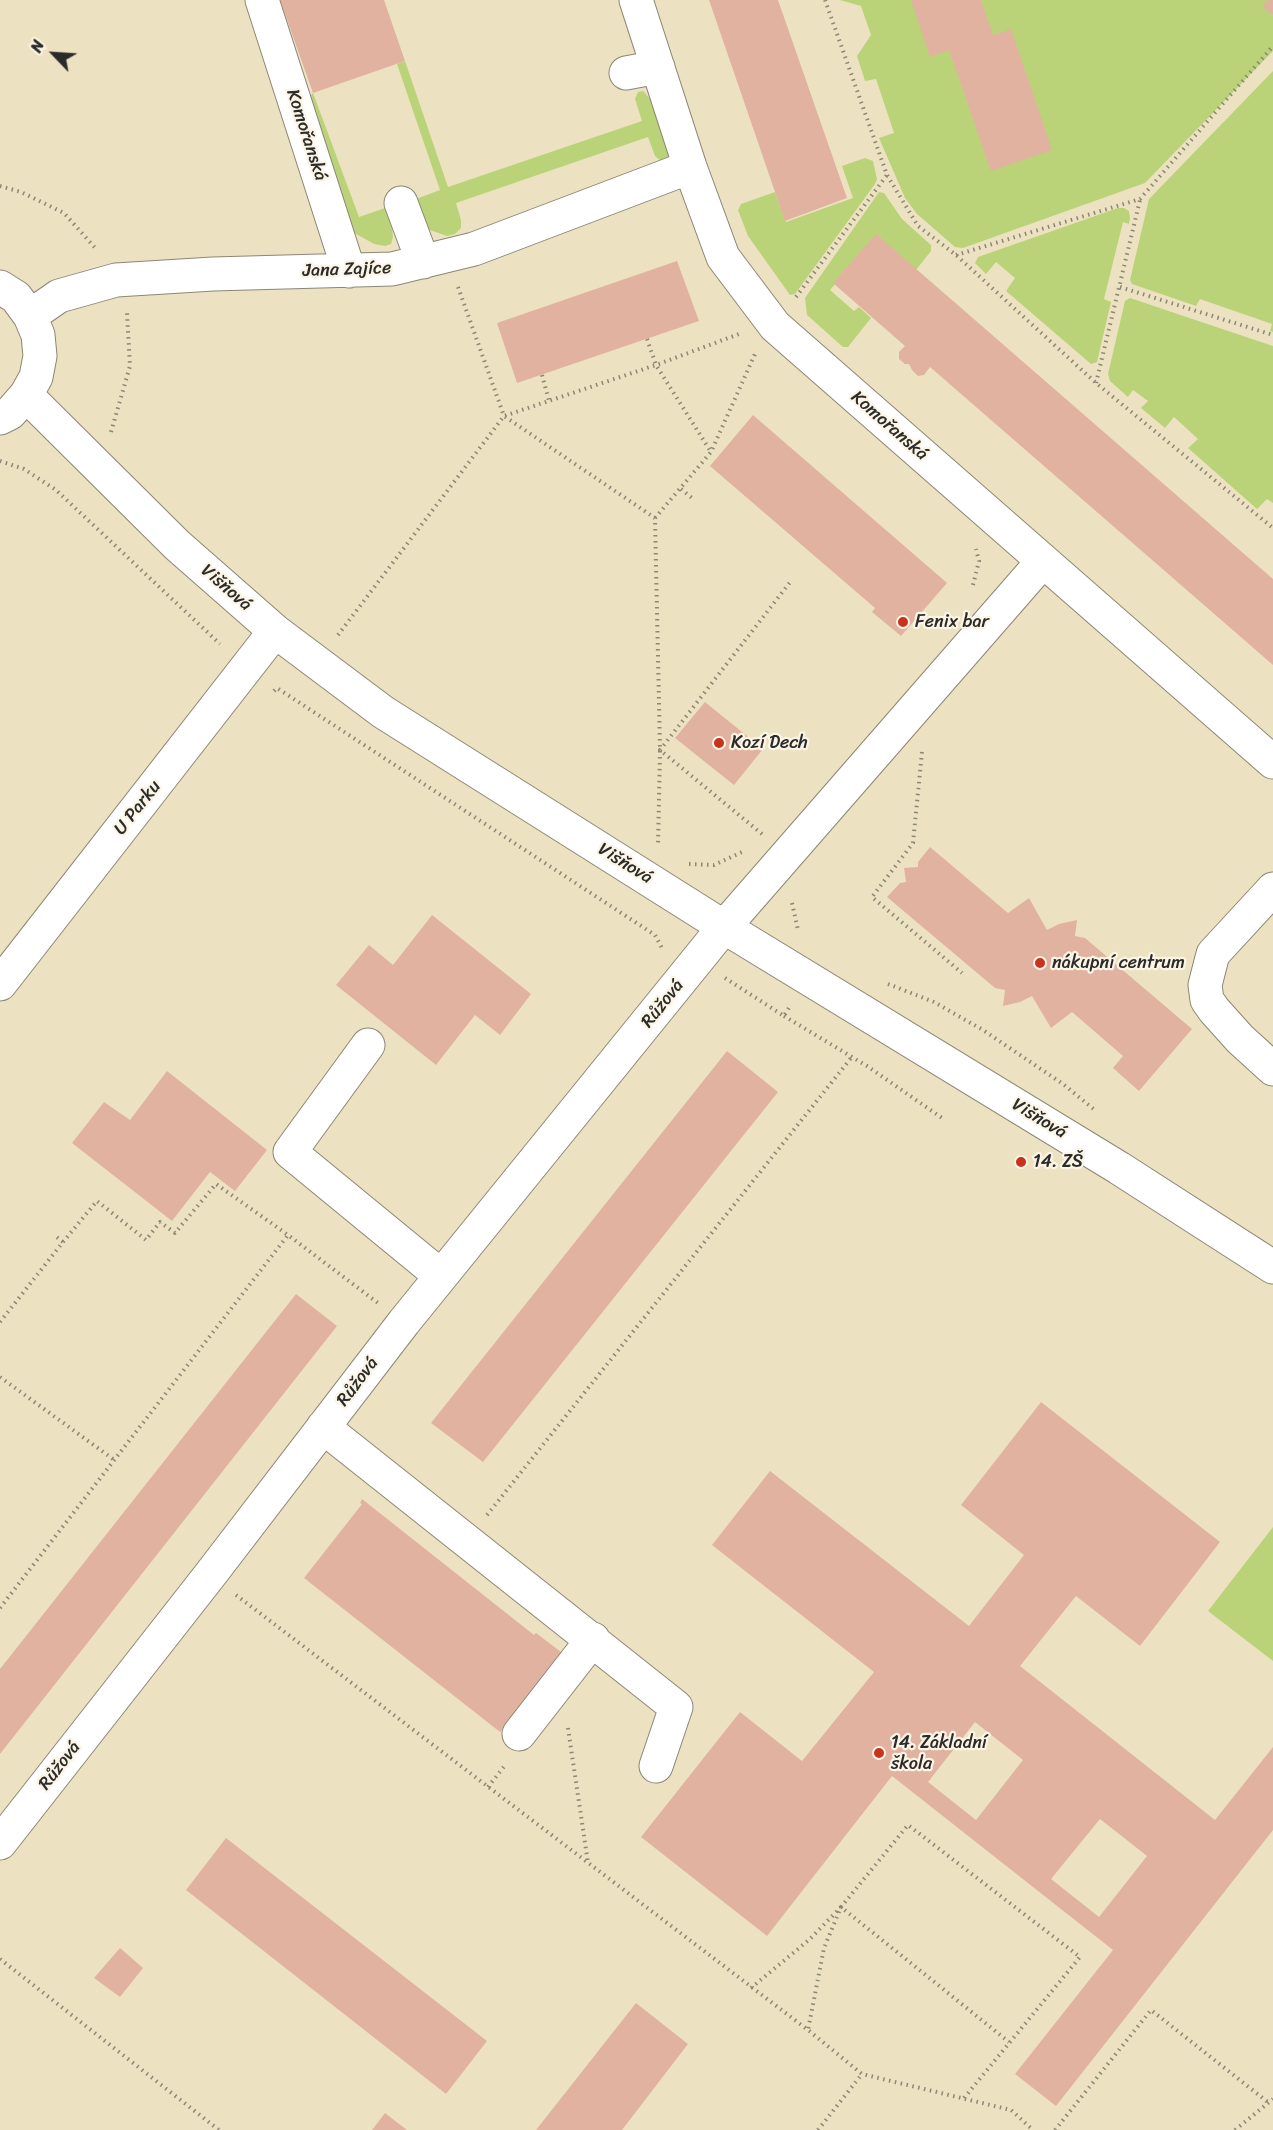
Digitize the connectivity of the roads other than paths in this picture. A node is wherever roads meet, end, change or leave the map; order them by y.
1 (262, 0) edge
2 (636, 0) edge
3 (690, 167) junction
4 (400, 203) dead end
5 (423, 262) junction
6 (349, 271) junction
7 (0, 287) edge
8 (30, 316) junction
9 (26, 396) junction
10 (0, 418) edge
11 (1043, 561) junction
12 (275, 631) junction
13 (1273, 762) edge
14 (1273, 889) edge
15 (724, 927) junction
16 (0, 984) edge
17 (368, 1045) dead end
18 (1273, 1069) edge
19 (1273, 1267) edge
20 (441, 1276) junction
21 (323, 1427) junction
22 (593, 1639) junction
23 (519, 1734) dead end
24 (656, 1766) dead end
25 (0, 1844) edge

1 - 6 street, Komořanská
2 - 3 street, Komořanská
3 - 5 street, Jana Zajíce
3 - 11 street, Komořanská
4 - 5 street
5 - 6 street, Jana Zajíce
6 - 8 street, Jana Zajíce
7 - 8 street
8 - 9 street
9 - 10 street
9 - 12 street, Višňová
11 - 13 street, Komořanská
11 - 15 street, Růžová
12 - 15 street, Višňová
12 - 16 street, U Parku
14 - 18 street
15 - 19 street, Višňová
15 - 20 street, Růžová
17 - 20 street
20 - 21 street, Růžová
21 - 22 street
21 - 25 street, Růžová
22 - 23 street
22 - 24 street

